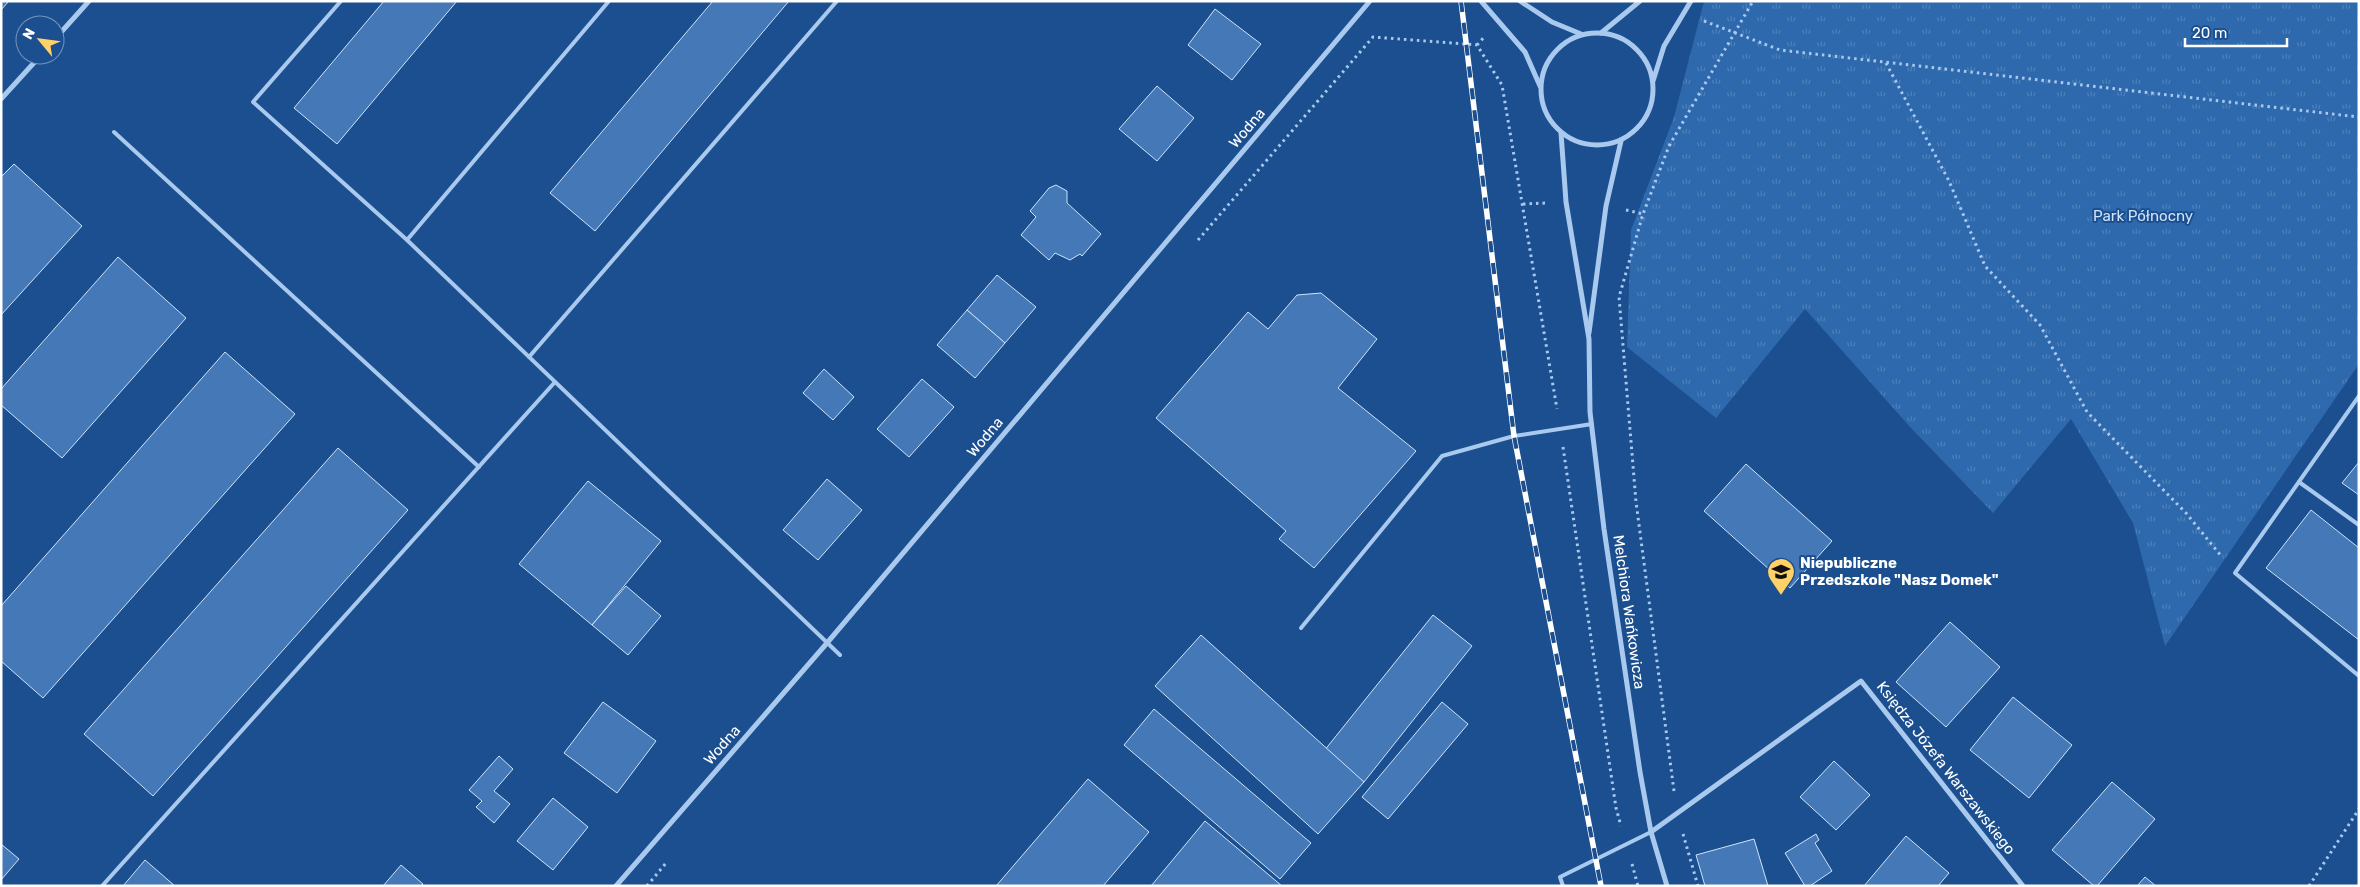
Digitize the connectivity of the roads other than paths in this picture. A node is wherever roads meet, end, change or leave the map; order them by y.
1 (89, 1) edge
2 (341, 1) edge
3 (609, 1) edge
4 (837, 1) edge
5 (1370, 1) edge
6 (1481, 1) edge
7 (1520, 1) edge
8 (1640, 1) edge
9 (1691, 1) edge
10 (65, 28) edge
11 (1601, 32) junction
12 (1582, 34) junction
13 (32, 65) edge
14 (1653, 81) junction
15 (1540, 87) junction
16 (1, 99) edge
17 (114, 132) dead end
18 (1561, 133) junction
19 (1621, 140) junction
20 (407, 240) junction
21 (1589, 339) junction
22 (529, 357) junction
23 (555, 382) junction
24 (2359, 396) edge
25 (1592, 424) junction
26 (479, 467) junction
27 (2299, 482) junction
28 (2359, 524) edge
29 (1301, 628) dead end
30 (827, 643) junction
31 (840, 655) dead end
32 (2359, 676) edge
33 (1651, 832) junction
34 (102, 886) edge
35 (616, 886) edge
36 (1563, 886) edge
37 (1667, 886) edge
38 (2023, 886) edge

1 - 10 street
2 - 20 lane
3 - 20 lane
4 - 22 lane
5 - 30 street, Wodna
6 - 15 street
7 - 12 street
8 - 11 street
9 - 14 street
11 - 12 street
11 - 14 street
12 - 15 street
13 - 16 street
14 - 19 street
15 - 18 street
17 - 26 lane
18 - 19 street
18 - 21 street, Melchiora Wańkowicza
19 - 21 street, Melchiora Wańkowicza
20 - 22 lane
21 - 25 street, Melchiora Wańkowicza
22 - 23 lane
23 - 26 lane
23 - 30 lane
24 - 27 lane
25 - 29 lane
25 - 33 street, Melchiora Wańkowicza
26 - 34 lane
27 - 28 lane
27 - 32 lane
30 - 31 lane
30 - 35 street, Wodna
33 - 36 lane
33 - 37 street, Melchiora Wańkowicza
33 - 38 street, Księdza Józefa Warszawskiego

